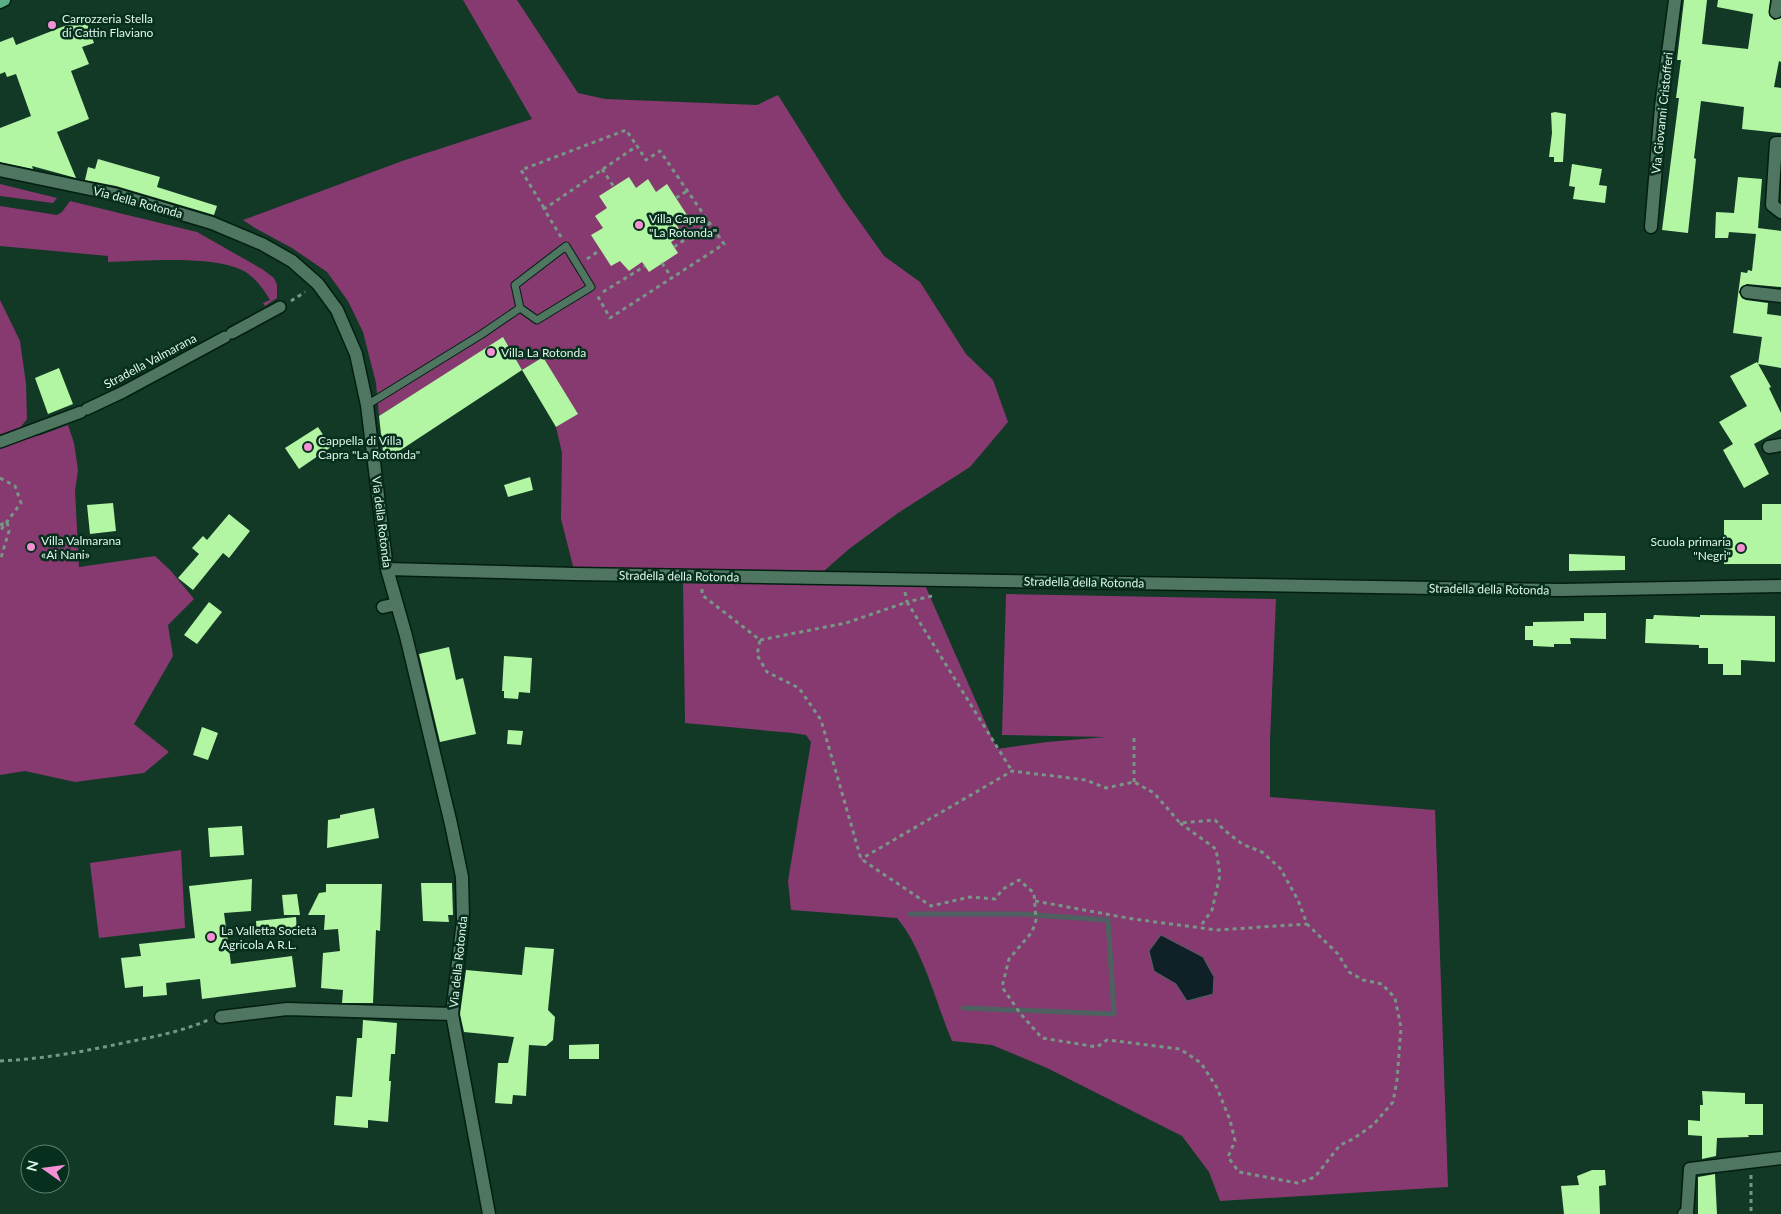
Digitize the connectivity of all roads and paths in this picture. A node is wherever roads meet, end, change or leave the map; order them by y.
1 (4, 0) edge
2 (1675, 0) edge
3 (0, 2) edge
4 (1781, 144) edge
5 (637, 146) junction
6 (0, 170) edge
7 (602, 170) junction
8 (614, 187) dead end
9 (688, 191) junction
10 (676, 198) dead end
11 (544, 209) junction
12 (1781, 212) edge
13 (710, 223) junction
14 (1651, 227) dead end
15 (566, 246) junction
16 (674, 247) dead end
17 (600, 250) dead end
18 (662, 263) dead end
19 (578, 264) junction
20 (645, 266) dead end
21 (672, 278) junction
22 (318, 284) junction
23 (592, 286) junction
24 (1747, 292) dead end
25 (597, 295) junction
26 (1781, 296) edge
27 (280, 308) joint
28 (520, 308) junction
29 (367, 405) junction
30 (0, 442) edge
31 (0, 478) edge
32 (7, 522) junction
33 (0, 525) edge
34 (0, 532) edge
35 (0, 561) edge
36 (387, 569) junction
37 (701, 576) junction
38 (1781, 586) edge
39 (397, 604) junction
40 (383, 607) dead end
41 (760, 640) junction
42 (1134, 738) dead end
43 (1012, 772) junction
44 (1134, 782) junction
45 (1180, 823) junction
46 (861, 859) junction
47 (1035, 902) junction
48 (1307, 924) junction
49 (1200, 928) junction
50 (452, 1014) junction
51 (221, 1016) joint
52 (0, 1061) edge
53 (1781, 1158) edge
54 (1751, 1162) junction
55 (489, 1214) edge
56 (1684, 1214) edge
57 (1752, 1214) edge

1 - 3 main road
2 - 14 street, Via Giovanni Cristofferi
4 - 12 street
5 - 7 path
5 - 9 path
5 - 11 path
6 - 22 street, Via della Rotonda
7 - 8 path
7 - 11 path
9 - 10 path
9 - 13 path
11 - 15 path
13 - 16 path
13 - 21 path
15 - 19 lane
15 - 28 lane
17 - 19 path
18 - 21 path
19 - 23 lane
20 - 25 path
21 - 25 path
22 - 27 path
22 - 29 street, Via della Rotonda
23 - 25 path
23 - 28 lane
24 - 26 street
27 - 30 street, Stradella Valmarana
28 - 29 lane
29 - 36 street, Via della Rotonda
31 - 32 path
32 - 33 path
32 - 34 path
32 - 35 path
36 - 37 street, Stradella della Rotonda
36 - 39 street, Via della Rotonda
37 - 38 street, Stradella della Rotonda
37 - 41 path
39 - 40 street
39 - 50 street, Via della Rotonda
41 - 43 path
41 - 46 path
42 - 44 path
43 - 44 path
43 - 46 path
44 - 45 path
45 - 48 path
45 - 49 path
46 - 47 path
47 - 48 path
47 - 49 path
48 - 49 path
50 - 51 street, Via della Rotonda
50 - 55 street, Via della Rotonda
51 - 52 path
53 - 54 street
54 - 56 street
54 - 57 path

